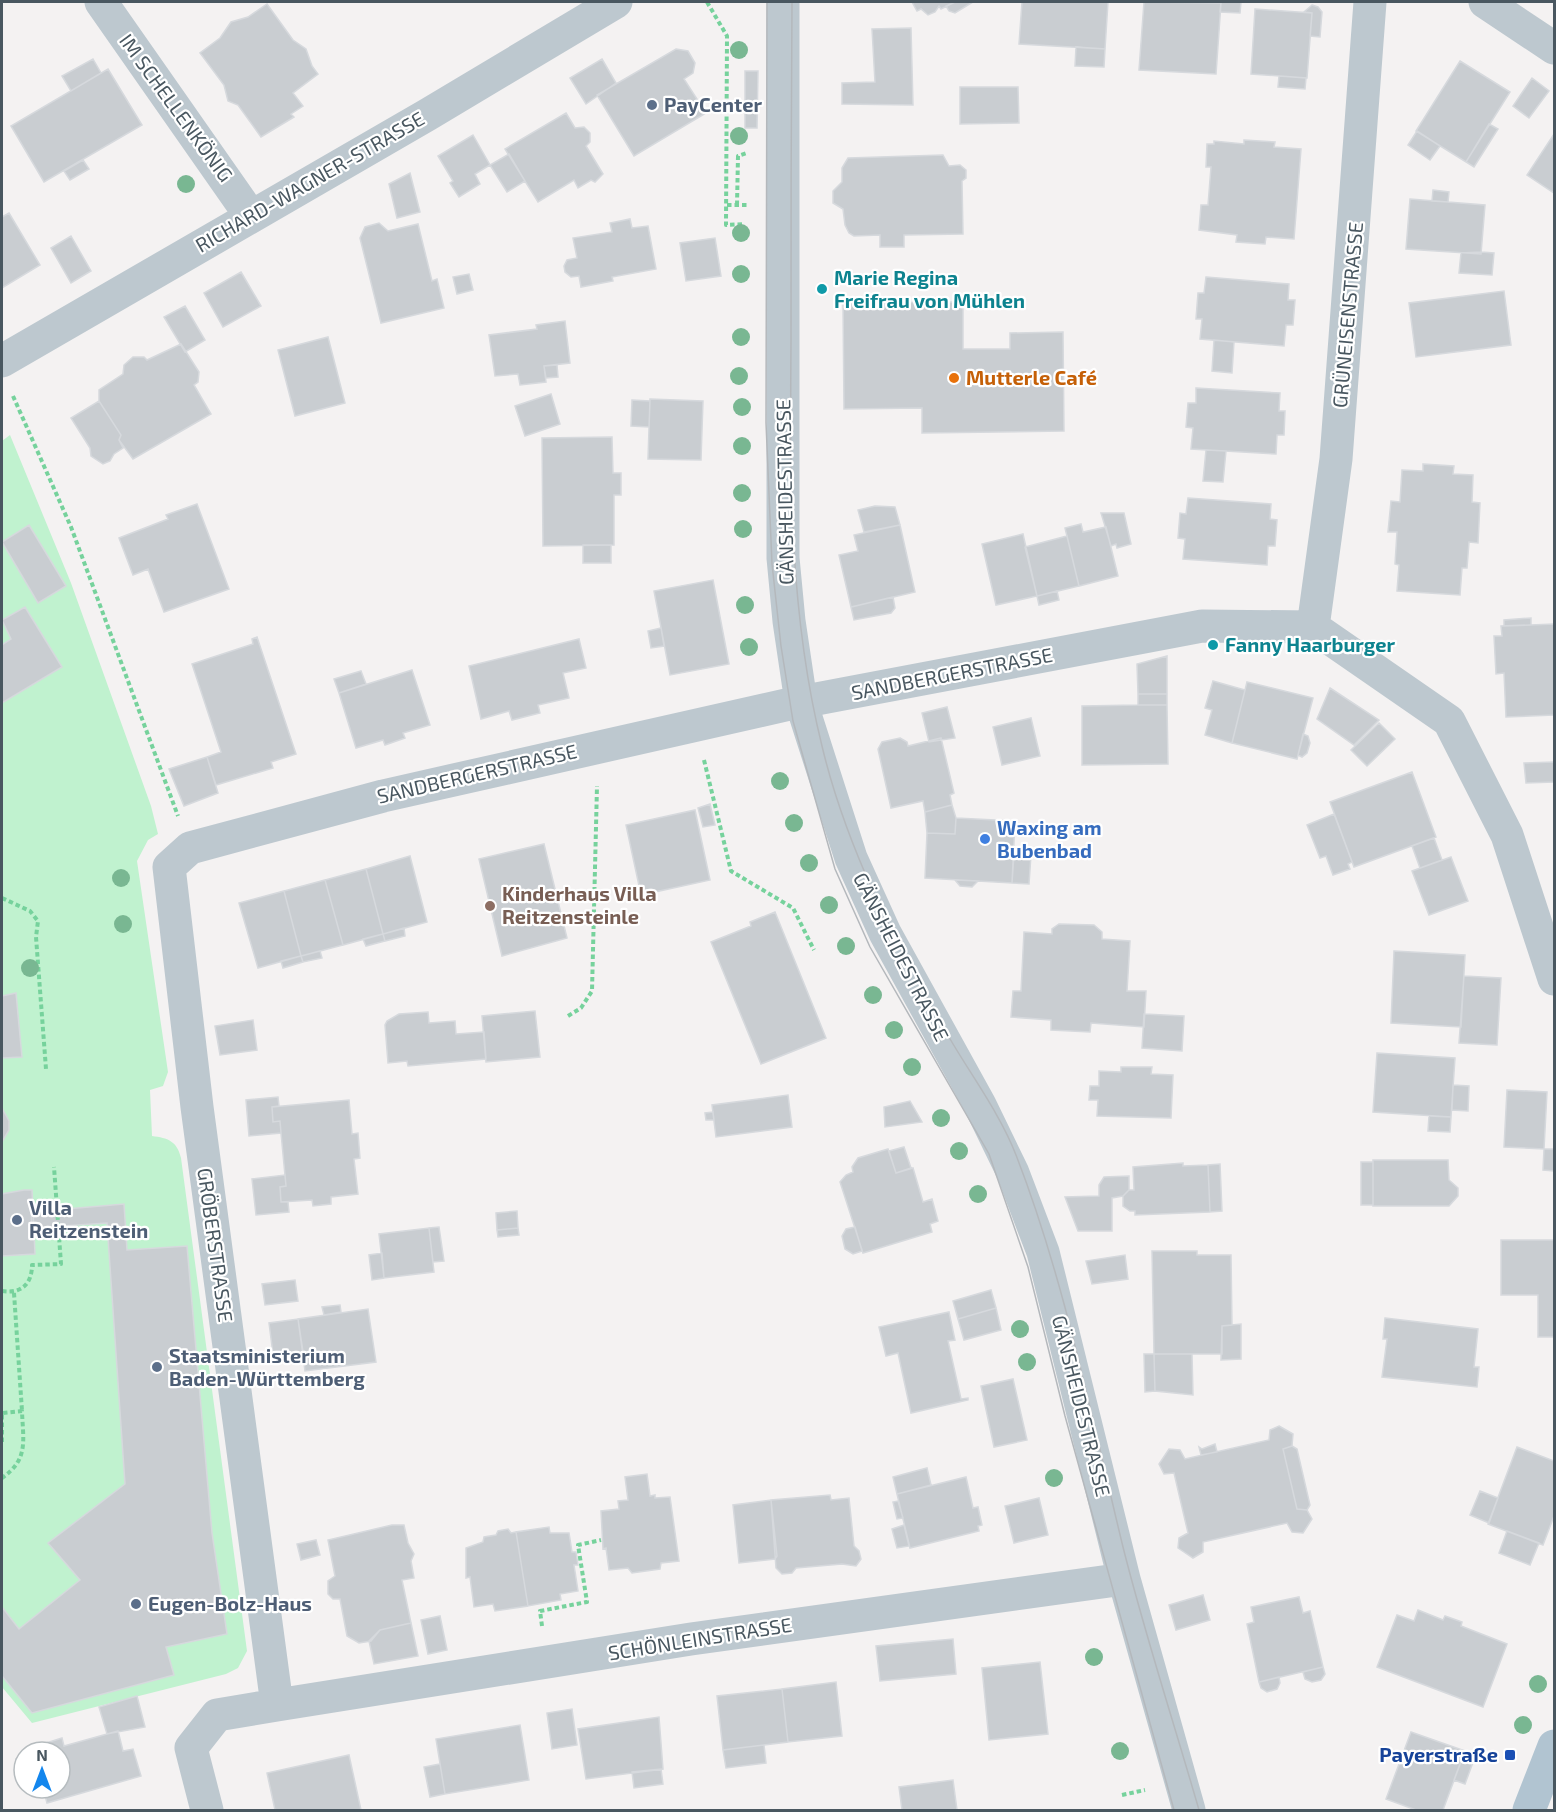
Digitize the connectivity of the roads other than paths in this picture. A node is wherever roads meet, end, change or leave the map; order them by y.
1 (100, 2) edge
2 (616, 2) edge
3 (783, 2) edge
4 (1370, 2) edge
5 (1485, 2) edge
6 (1554, 48) edge
7 (250, 215) junction
8 (6, 376) edge
9 (1313, 627) junction
10 (801, 702) junction
11 (169, 867) joint
12 (1554, 979) edge
13 (1124, 1579) junction
14 (277, 1705) junction
15 (1554, 1746) edge
16 (207, 1810) edge
17 (1189, 1810) edge
18 (1529, 1810) edge

1 - 7 street, IM SCHELLENKÖNIG
2 - 7 street, RICHARD-WAGNER-STRASSE
3 - 10 street, GÄNSHEIDESTRASSE
4 - 9 street, GRÜNEISENSTRASSE
5 - 6 street
7 - 8 street, RICHARD-WAGNER-STRASSE
9 - 10 street, SANDBERGERSTRASSE
9 - 12 street
10 - 11 street, SANDBERGERSTRASSE
10 - 13 street, GÄNSHEIDESTRASSE
11 - 14 street, GRÖBERSTRASSE
13 - 14 street, SCHÖNLEINSTRASSE
13 - 17 street, GÄNSHEIDESTRASSE
14 - 16 street
15 - 18 main road

